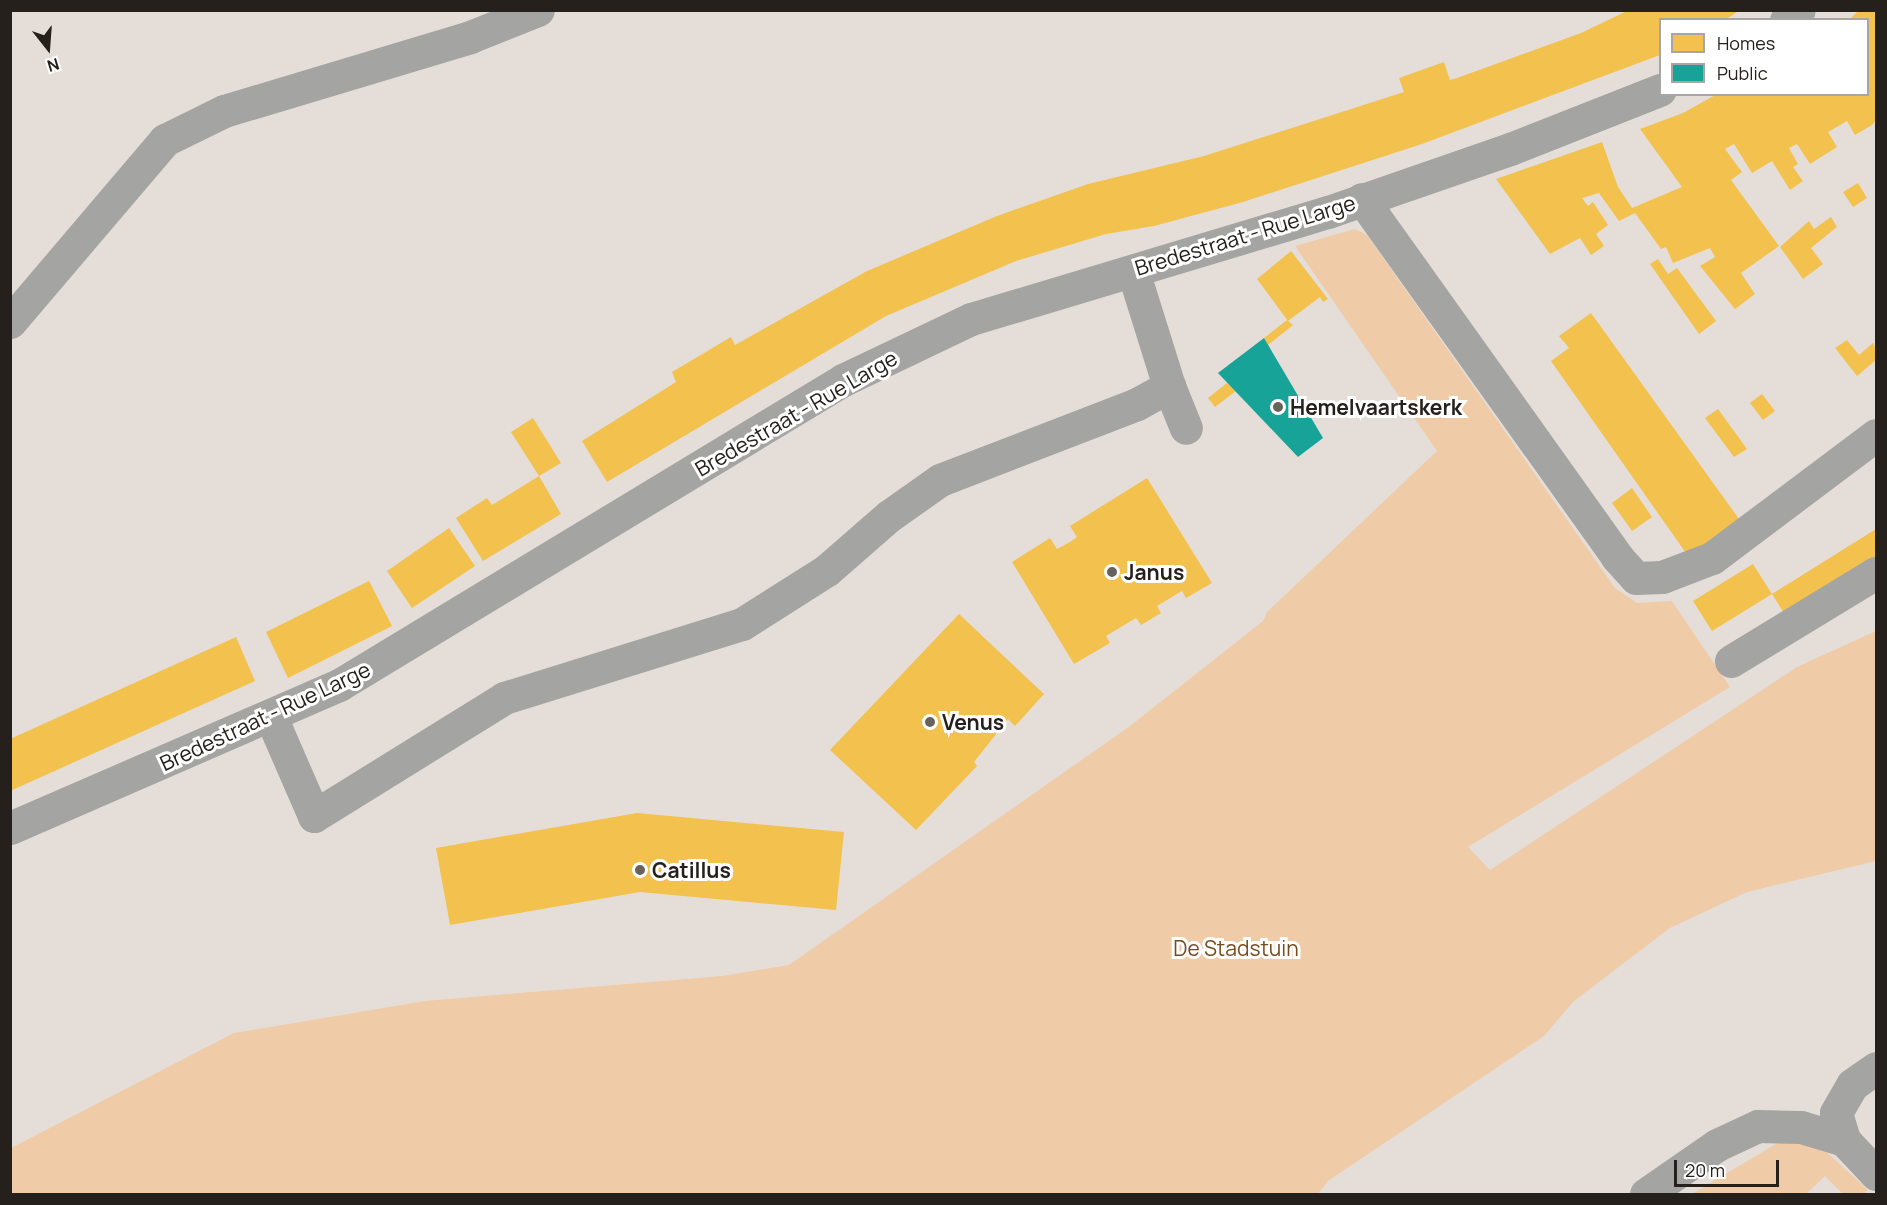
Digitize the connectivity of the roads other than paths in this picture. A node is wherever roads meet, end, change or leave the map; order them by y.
1 (538, 10) edge
2 (478, 24) edge
3 (1659, 90) edge
4 (1362, 199) junction
5 (1133, 271) junction
6 (10, 322) edge
7 (1169, 386) junction
8 (1186, 428) dead end
9 (1876, 435) edge
10 (1876, 573) edge
11 (1731, 661) dead end
12 (271, 717) junction
13 (10, 828) edge
14 (1876, 1068) edge
15 (1841, 1135) junction
16 (1876, 1174) edge
17 (1647, 1194) edge

1 - 2 street
2 - 6 street
3 - 4 street, Bredestraat - Rue Large
4 - 5 street, Bredestraat - Rue Large
4 - 9 street
5 - 7 street
5 - 12 street, Bredestraat - Rue Large
7 - 8 street
7 - 12 street
10 - 11 street
12 - 13 street, Bredestraat - Rue Large
14 - 15 street
15 - 16 street
15 - 17 street

